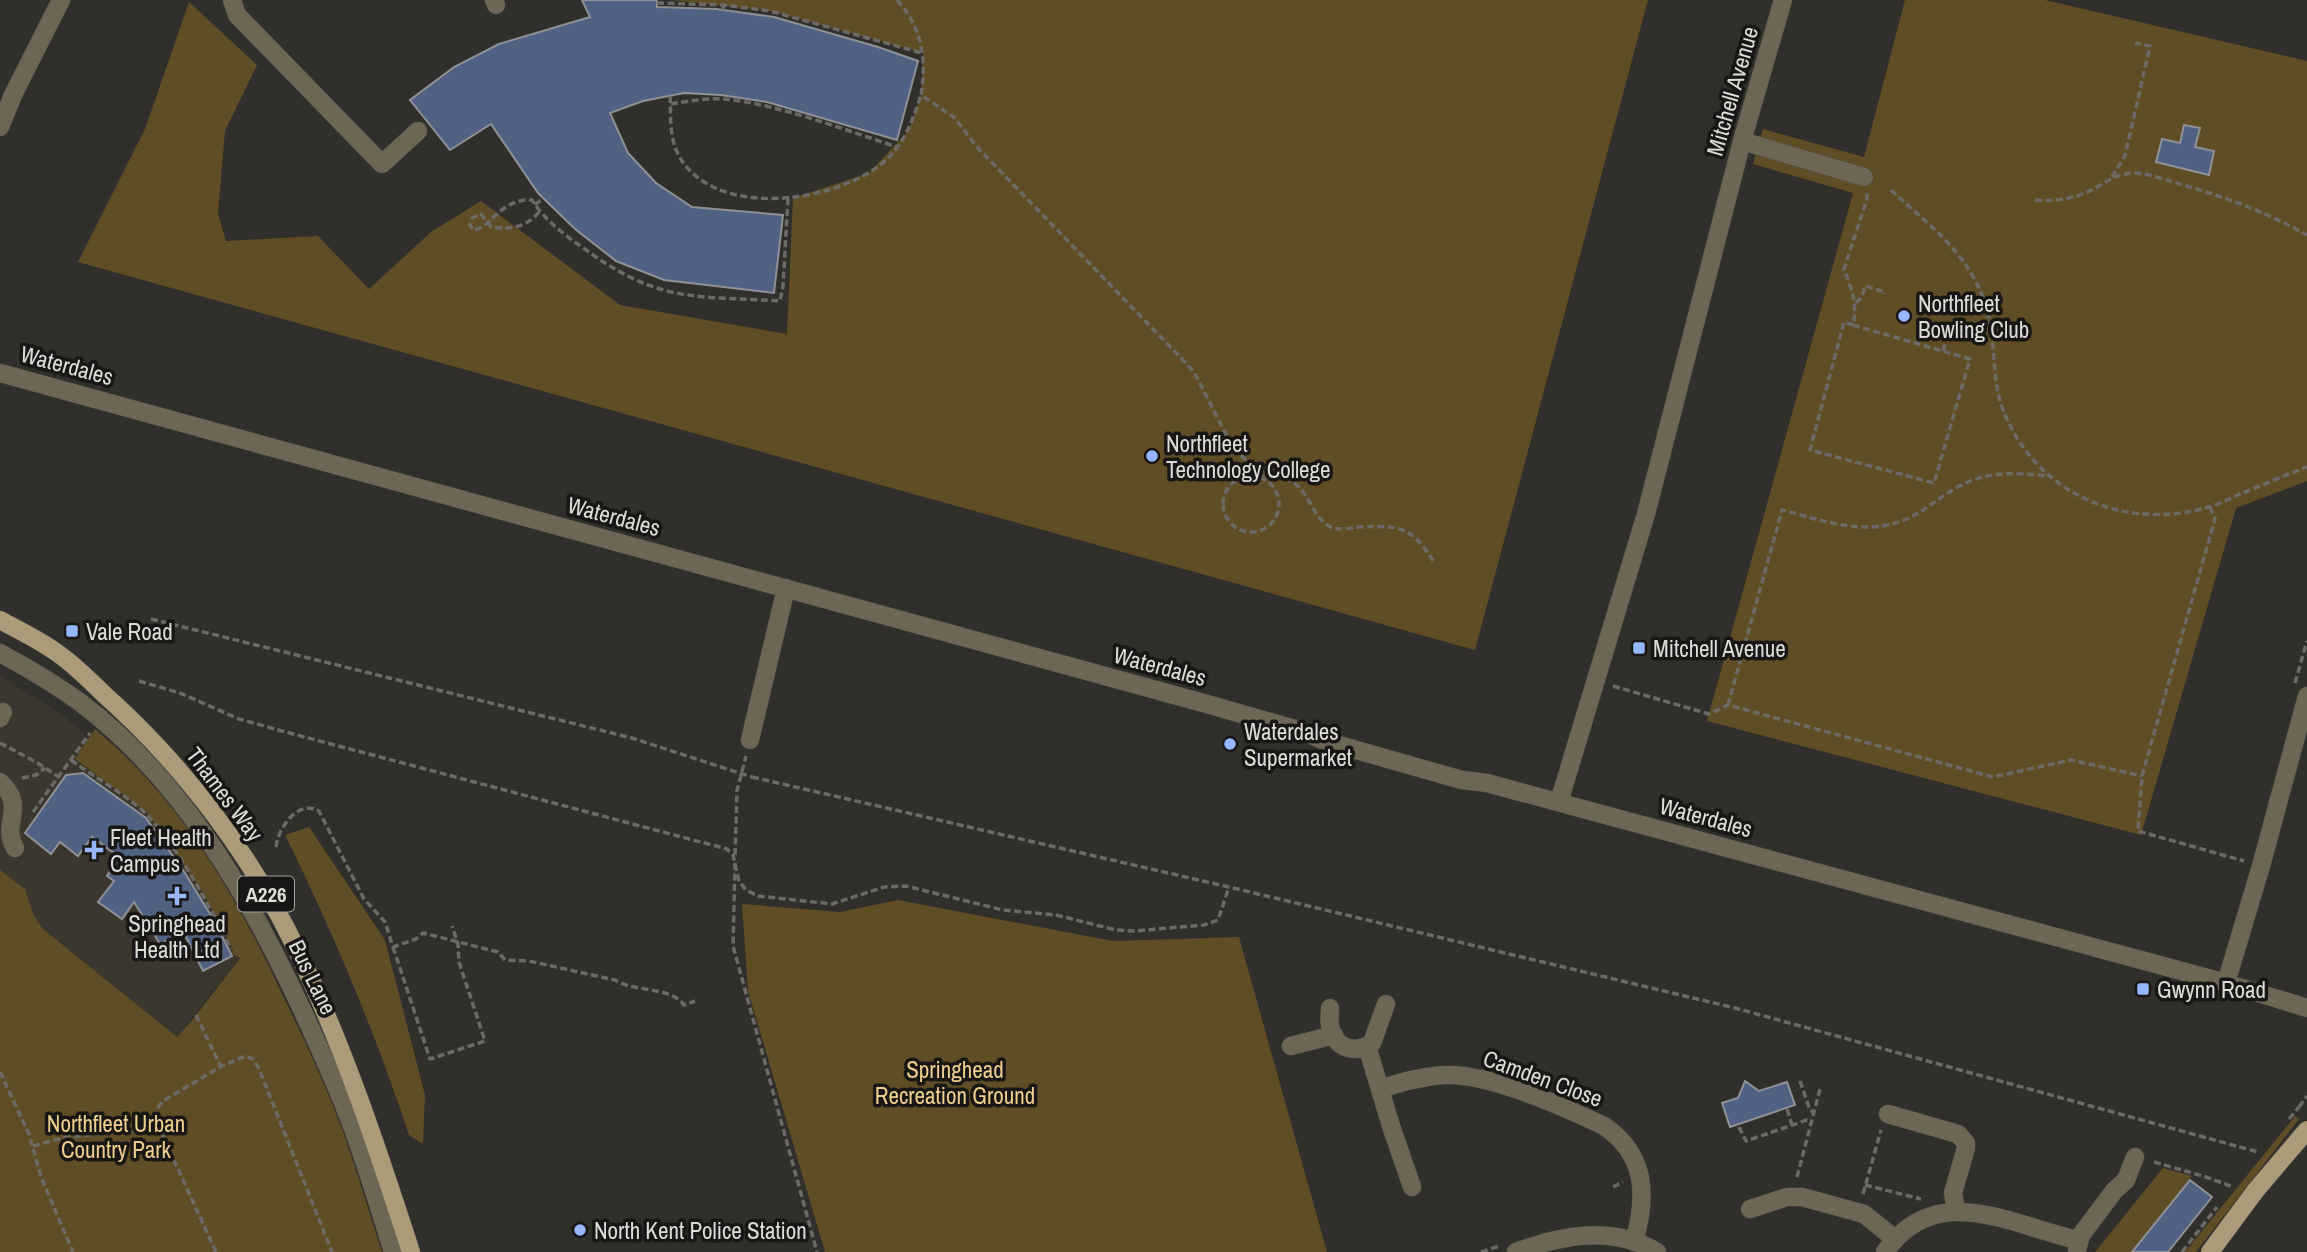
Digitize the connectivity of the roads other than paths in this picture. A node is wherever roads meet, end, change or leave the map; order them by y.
1 (61, 0) edge
2 (232, 0) edge
3 (1783, 0) edge
4 (0, 127) edge
5 (418, 131) dead end
6 (1742, 141) junction
7 (1864, 177) road end
8 (0, 373) edge
9 (786, 588) junction
10 (0, 620) edge
11 (0, 653) edge
12 (2300, 695) edge
13 (750, 740) road end
14 (8, 780) edge
15 (1559, 802) junction
16 (12, 841) road end
17 (2226, 983) junction
18 (1386, 1004) dead end
19 (2307, 1007) edge
20 (1330, 1008) dead end
21 (1334, 1035) junction
22 (1291, 1046) dead end
23 (1367, 1046) junction
24 (1380, 1088) junction
25 (1886, 1118) road end
26 (2307, 1129) edge
27 (2135, 1157) road end
28 (1412, 1187) dead end
29 (1750, 1209) dead end
30 (1956, 1210) junction
31 (1634, 1242) junction
32 (1890, 1246) edge
33 (2077, 1246) edge
34 (1513, 1247) edge
35 (393, 1252) edge
36 (411, 1252) edge
37 (1657, 1252) edge
38 (2210, 1252) edge

1 - 4 street
2 - 5 street
3 - 6 street, Mitchell Avenue
6 - 7 street
6 - 15 street, Mitchell Avenue
8 - 9 street, Waterdales
9 - 13 street
9 - 15 street, Waterdales
10 - 36 main road, Thames Way / A226
11 - 35 street, Bus Lane
12 - 17 street
14 - 16 street
15 - 17 street, Waterdales
17 - 19 street, Waterdales
18 - 23 street
20 - 21 street
21 - 22 street
21 - 23 street
23 - 24 street
24 - 28 street
24 - 31 street, Camden Close
25 - 30 street
26 - 38 main road, bridge
27 - 33 street
29 - 32 street
30 - 32 street
30 - 33 street
31 - 34 street
31 - 37 street

